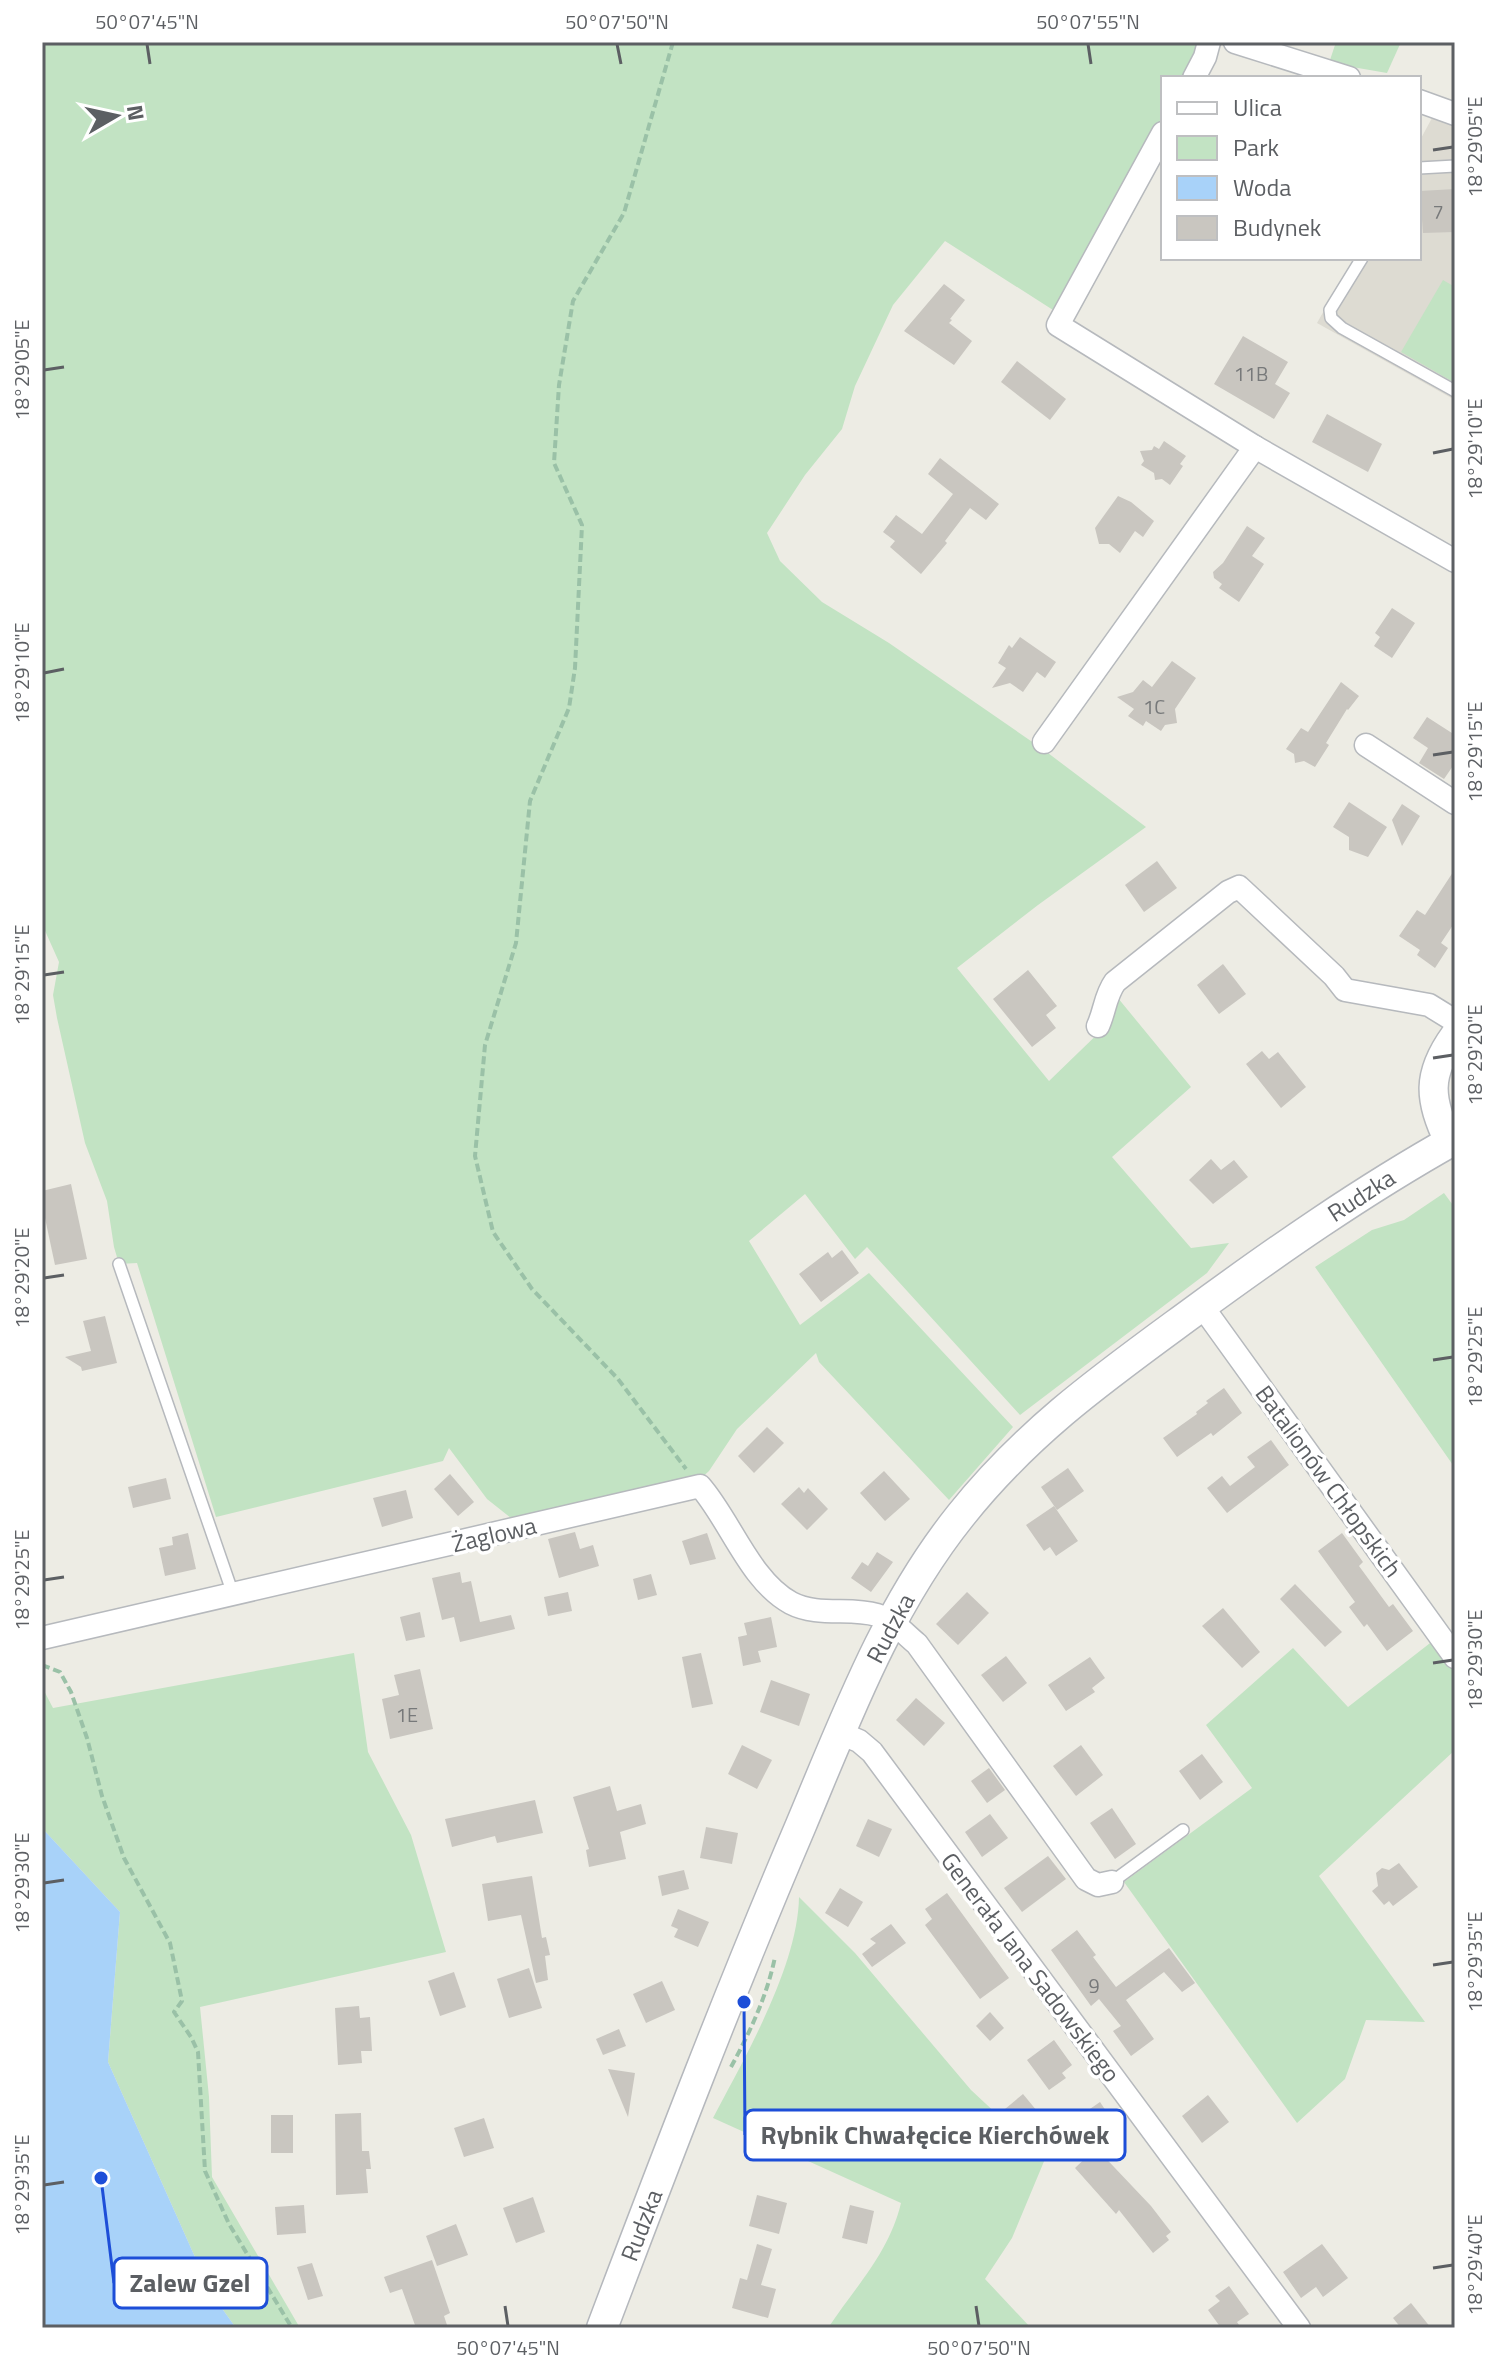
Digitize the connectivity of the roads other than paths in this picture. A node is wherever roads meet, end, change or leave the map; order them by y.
1 (1209, 42) edge
2 (1235, 42) edge
3 (1195, 76) edge
4 (1343, 76) edge
5 (1421, 102) edge
6 (1455, 114) edge
7 (1161, 137) edge
8 (1455, 166) edge
9 (1421, 168) edge
10 (1361, 260) edge
11 (1455, 391) edge
12 (1255, 447) junction
13 (1455, 561) edge
14 (1044, 742) dead end
15 (1366, 745) dead end
16 (1455, 803) edge
17 (1455, 1021) edge
18 (1098, 1026) dead end
19 (1455, 1035) edge
20 (1452, 1140) edge
21 (119, 1264) dead end
22 (1202, 1306) junction
23 (233, 1594) junction
24 (891, 1622) junction
25 (42, 1638) edge
26 (1455, 1657) edge
27 (840, 1733) junction
28 (1183, 1830) dead end
29 (1112, 1882) joint
30 (602, 2328) edge
31 (1299, 2328) edge

1 - 3 street
2 - 4 street
5 - 6 street
7 - 12 street
8 - 9 lane
10 - 11 lane
12 - 13 street
12 - 14 street
15 - 16 street
17 - 18 street
19 - 20 street
20 - 22 main road, Rudzka
21 - 23 lane
22 - 24 main road, Rudzka
22 - 26 street, Batalionów Chłopskich
23 - 24 street, Żaglowa
23 - 25 street, Żaglowa
24 - 27 main road, Rudzka
24 - 29 street
27 - 30 main road, Rudzka
27 - 31 street, Generała Jana Sadowskiego
28 - 29 lane

